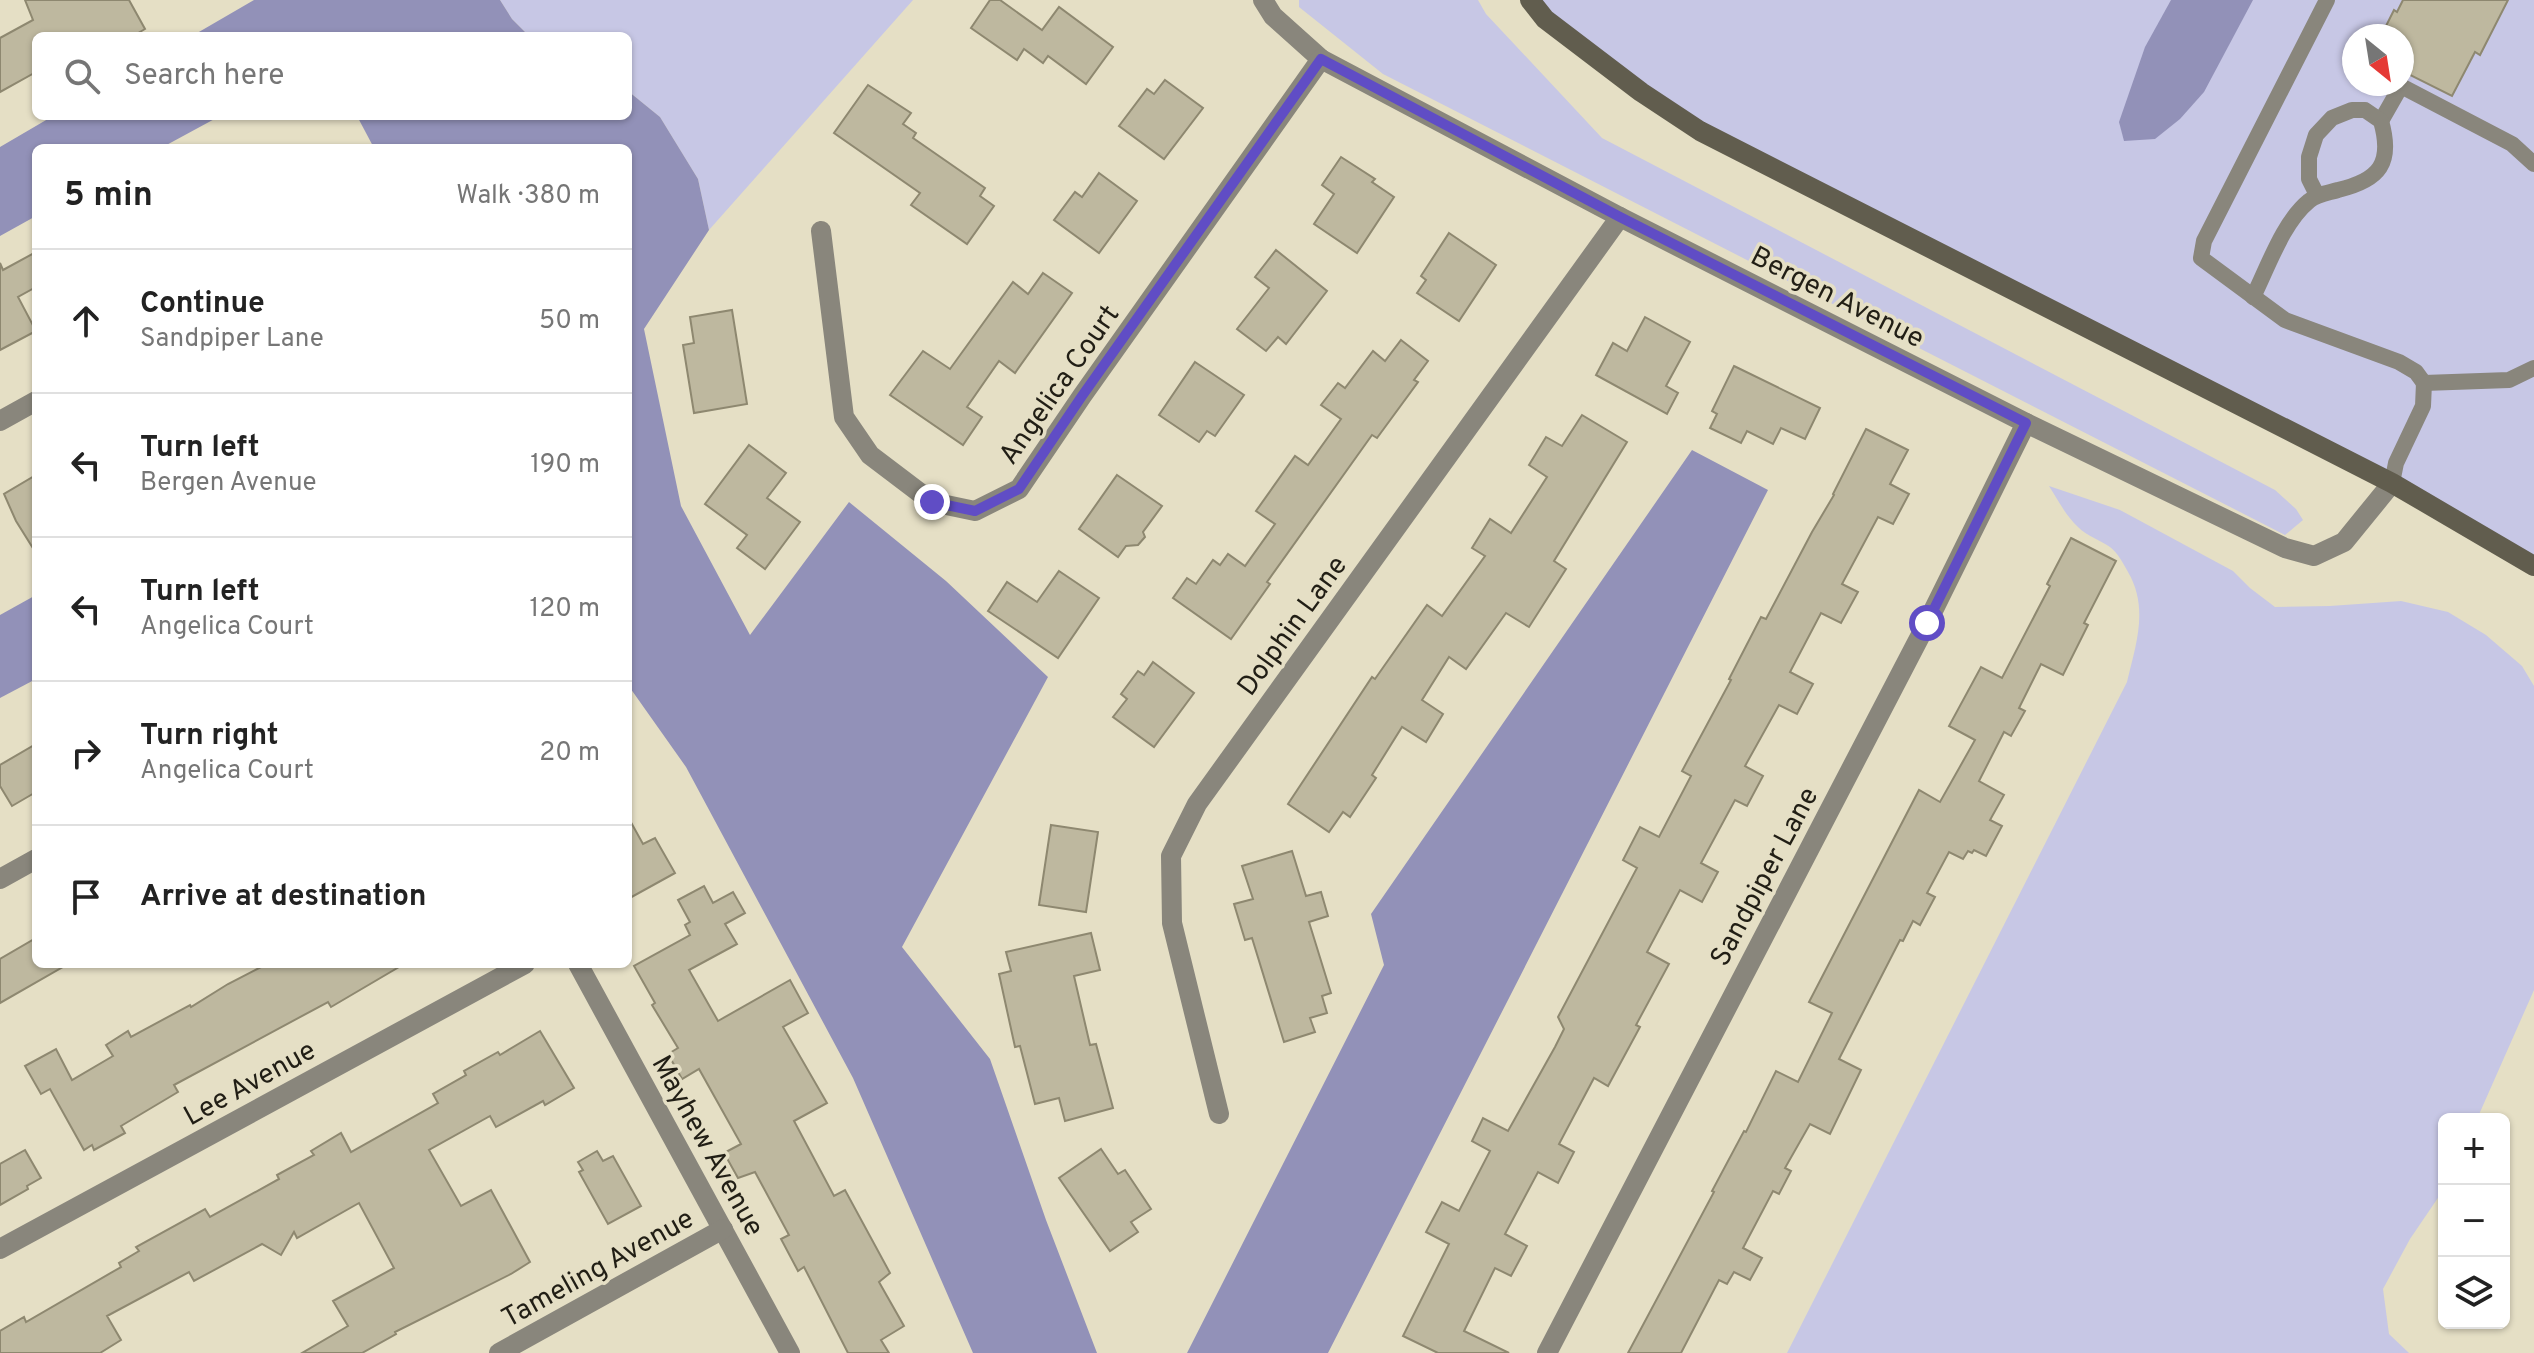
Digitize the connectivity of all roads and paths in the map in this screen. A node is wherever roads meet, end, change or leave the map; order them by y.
1 (1263, 0) edge
2 (1530, 0) edge
3 (2327, 0) edge
4 (1321, 59) junction
5 (2381, 121) junction
6 (2534, 164) edge
7 (2317, 195) junction
8 (1620, 217) junction
9 (821, 231) dead end
10 (2253, 297) junction
11 (2529, 374) edge
12 (2424, 383) junction
13 (32, 403) edge
14 (0, 421) edge
15 (2026, 423) junction
16 (2392, 483) junction
17 (2534, 566) edge
18 (32, 861) edge
19 (0, 879) edge
20 (518, 968) edge
21 (580, 968) edge
22 (1219, 1114) dead end
23 (723, 1229) junction
24 (0, 1249) edge
25 (499, 1353) edge
26 (790, 1353) edge
27 (1547, 1353) edge

1 - 4 street, Bergen Avenue
2 - 16 main road
3 - 10 lane
4 - 8 street, Bergen Avenue
4 - 9 street, Angelica Court
5 - 6 lane
5 - 7 lane
5 - 7 lane
7 - 10 lane
8 - 15 street, Bergen Avenue
8 - 22 street, Dolphin Lane
10 - 12 lane
11 - 12 lane
12 - 16 lane
13 - 14 street
15 - 16 street, Bergen Avenue
15 - 27 street, Sandpiper Lane
16 - 17 main road
18 - 19 street
20 - 24 street, Lee Avenue
21 - 23 street, Mayhew Avenue
23 - 25 street, Tameling Avenue
23 - 26 street, Mayhew Avenue

